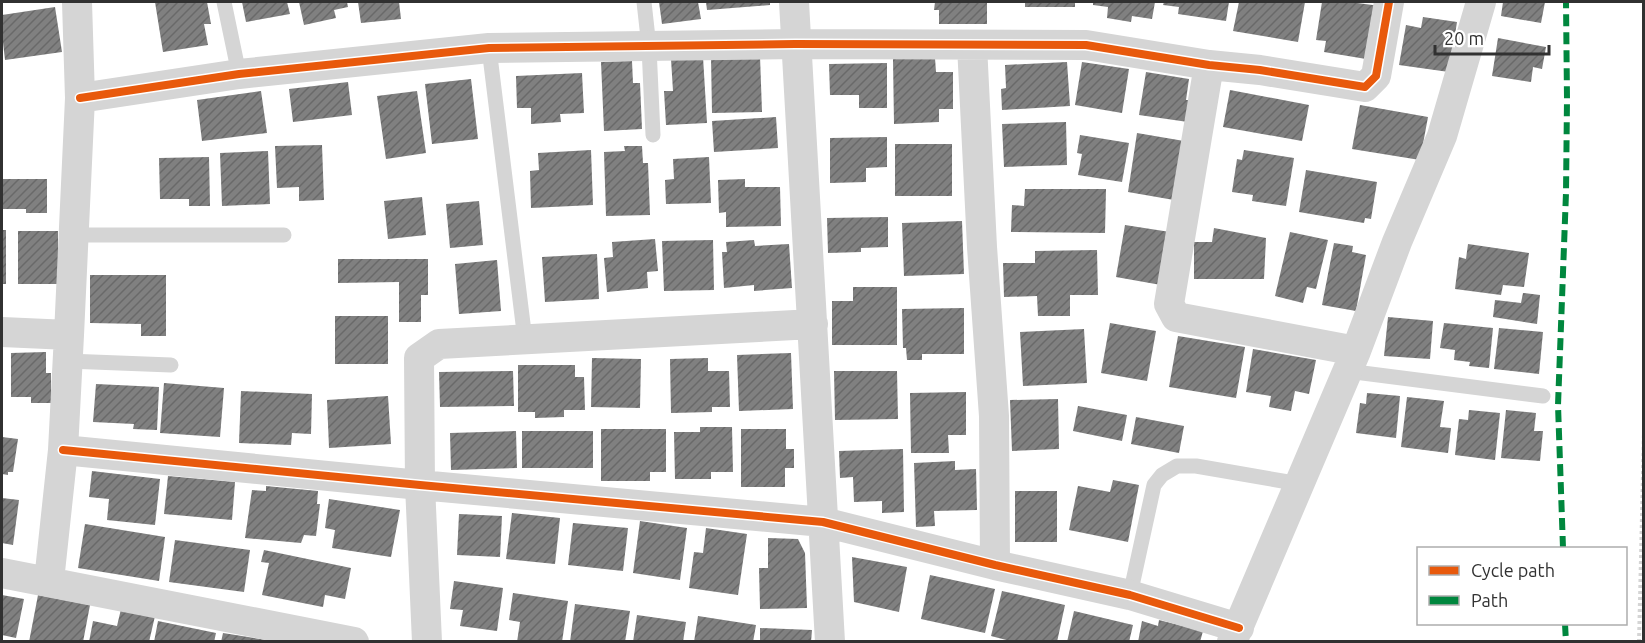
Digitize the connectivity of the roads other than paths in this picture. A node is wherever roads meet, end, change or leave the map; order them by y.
1 (77, 2) edge
2 (224, 2) edge
3 (644, 2) edge
4 (794, 2) edge
5 (1389, 2) edge
6 (1481, 2) edge
7 (795, 44) junction
8 (972, 45) junction
9 (649, 46) junction
10 (489, 48) junction
11 (1209, 65) junction
12 (239, 74) junction
13 (80, 98) junction
14 (653, 135) dead end
15 (74, 235) junction
16 (284, 235) dead end
17 (813, 324) junction
18 (2, 332) edge
19 (525, 340) junction
20 (68, 348) junction
21 (1351, 361) junction
22 (171, 365) dead end
23 (1543, 396) dead end
24 (63, 450) junction
25 (1300, 484) junction
26 (420, 486) junction
27 (824, 522) junction
28 (995, 565) junction
29 (2, 573) edge
30 (49, 582) junction
31 (1130, 595) junction
32 (1235, 635) edge
33 (354, 642) edge
34 (427, 642) edge
35 (830, 642) edge

1 - 13 street
2 - 12 lane
3 - 9 lane
4 - 7 street
5 - 11 street
6 - 21 street
7 - 8 street
7 - 9 street
7 - 17 street
8 - 11 street
8 - 28 street
9 - 10 street
9 - 14 lane
10 - 12 street
10 - 19 lane
11 - 21 street
12 - 13 street
13 - 15 street
15 - 16 lane
15 - 20 street
17 - 19 street
17 - 27 street
18 - 20 street
19 - 26 street
20 - 22 lane
20 - 24 street
21 - 23 lane
21 - 25 street
24 - 26 street
24 - 30 street
25 - 31 lane
25 - 32 street
26 - 27 street
26 - 34 street
27 - 28 street
27 - 35 street
28 - 31 street
29 - 30 street
30 - 33 street
31 - 32 street

